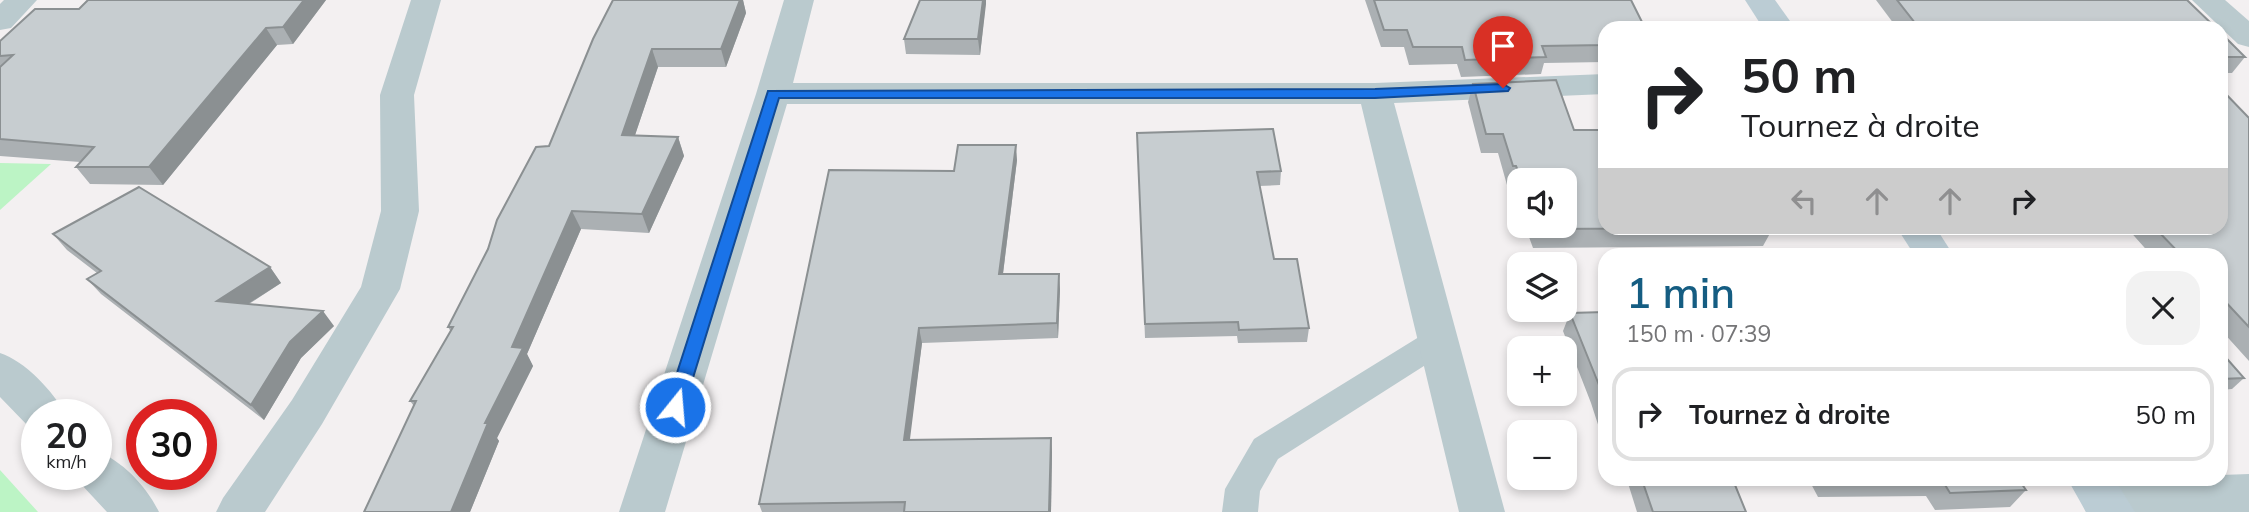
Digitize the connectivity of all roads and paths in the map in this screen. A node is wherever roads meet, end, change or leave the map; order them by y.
1 (22, 0) edge
2 (426, 0) edge
3 (799, 0) edge
4 (1760, 0) edge
5 (2207, 0) edge
6 (0, 21) edge
7 (1774, 21) edge
8 (2249, 37) edge
9 (1598, 85) edge
10 (1375, 93) junction
11 (773, 94) junction
12 (1438, 341) junction
13 (0, 369) edge
14 (29, 399) edge
15 (112, 487) edge
16 (2249, 494) edge
17 (2101, 497) edge
18 (136, 512) edge
19 (239, 512) edge
20 (642, 512) edge
21 (1240, 512) edge
22 (1482, 512) edge

1 - 6 street
2 - 19 street
3 - 11 street
4 - 7 street
5 - 8 street
9 - 10 street
10 - 11 street
10 - 12 street
11 - 20 street
12 - 21 lane
12 - 22 street
13 - 14 street
15 - 18 street
16 - 17 street

